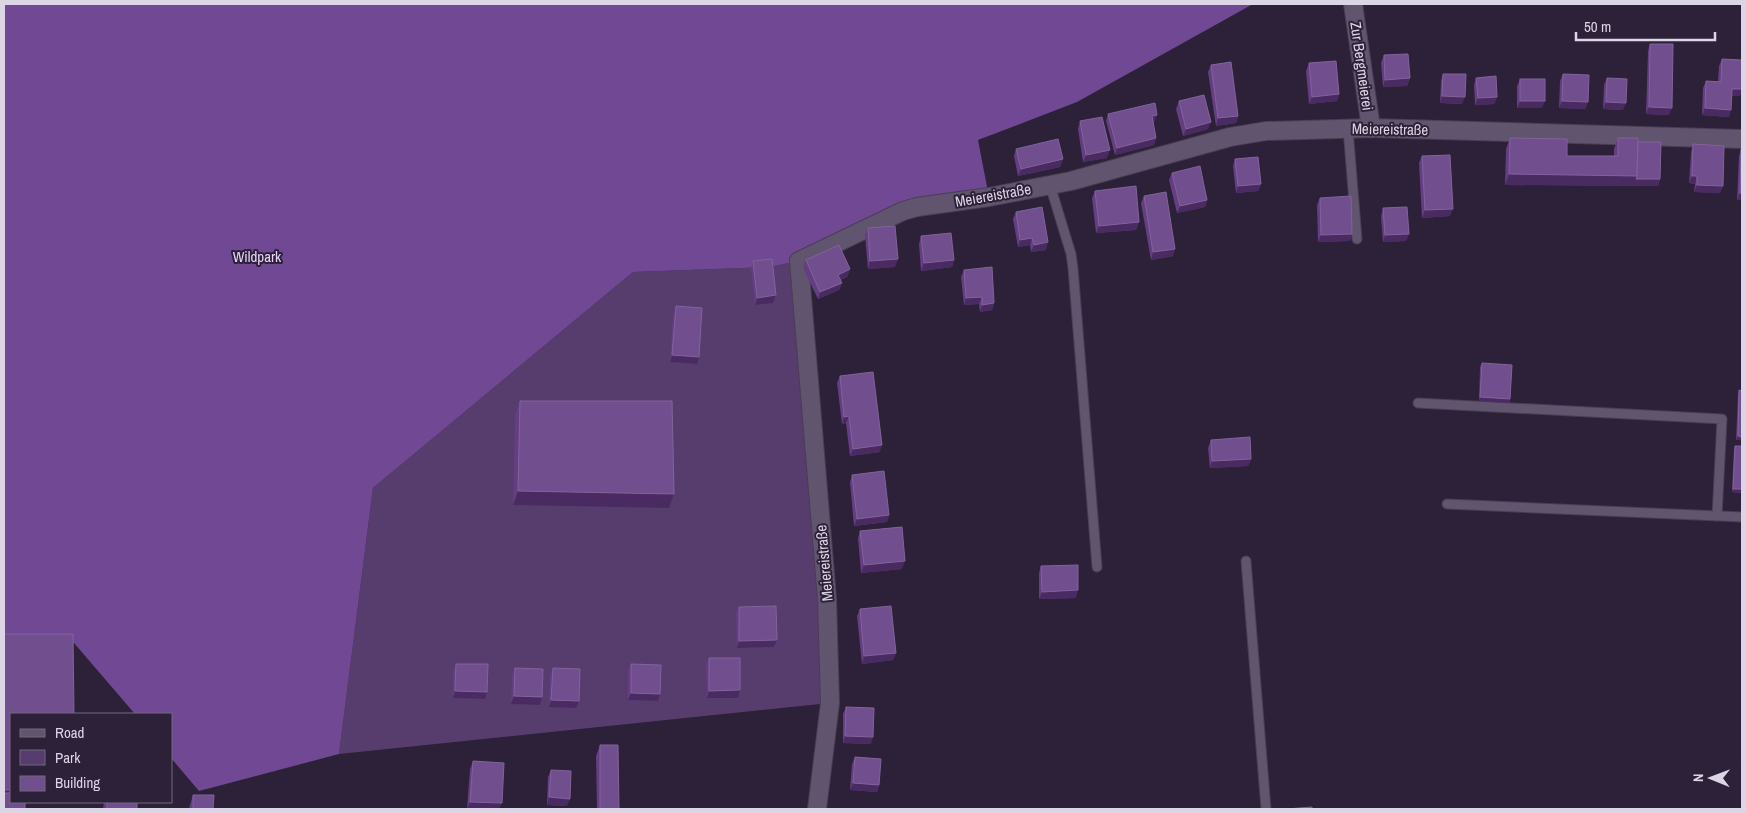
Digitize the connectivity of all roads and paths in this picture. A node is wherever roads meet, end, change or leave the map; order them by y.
1 (1353, 4) edge
2 (1371, 128) junction
3 (1348, 129) junction
4 (1742, 139) edge
5 (1050, 185) junction
6 (1357, 239) dead end
7 (1418, 403) dead end
8 (1447, 504) dead end
9 (1716, 516) junction
10 (1742, 517) edge
11 (1246, 561) dead end
12 (1097, 567) dead end
13 (817, 809) edge
14 (1266, 809) edge

1 - 2 street, Zur Bergmeierei
2 - 3 street, Meiereistraße
2 - 4 street, Meiereistraße
3 - 5 street, Meiereistraße
3 - 6 lane
5 - 12 lane
5 - 13 street, Meiereistraße
7 - 9 lane
8 - 9 lane
9 - 10 lane
11 - 14 lane

